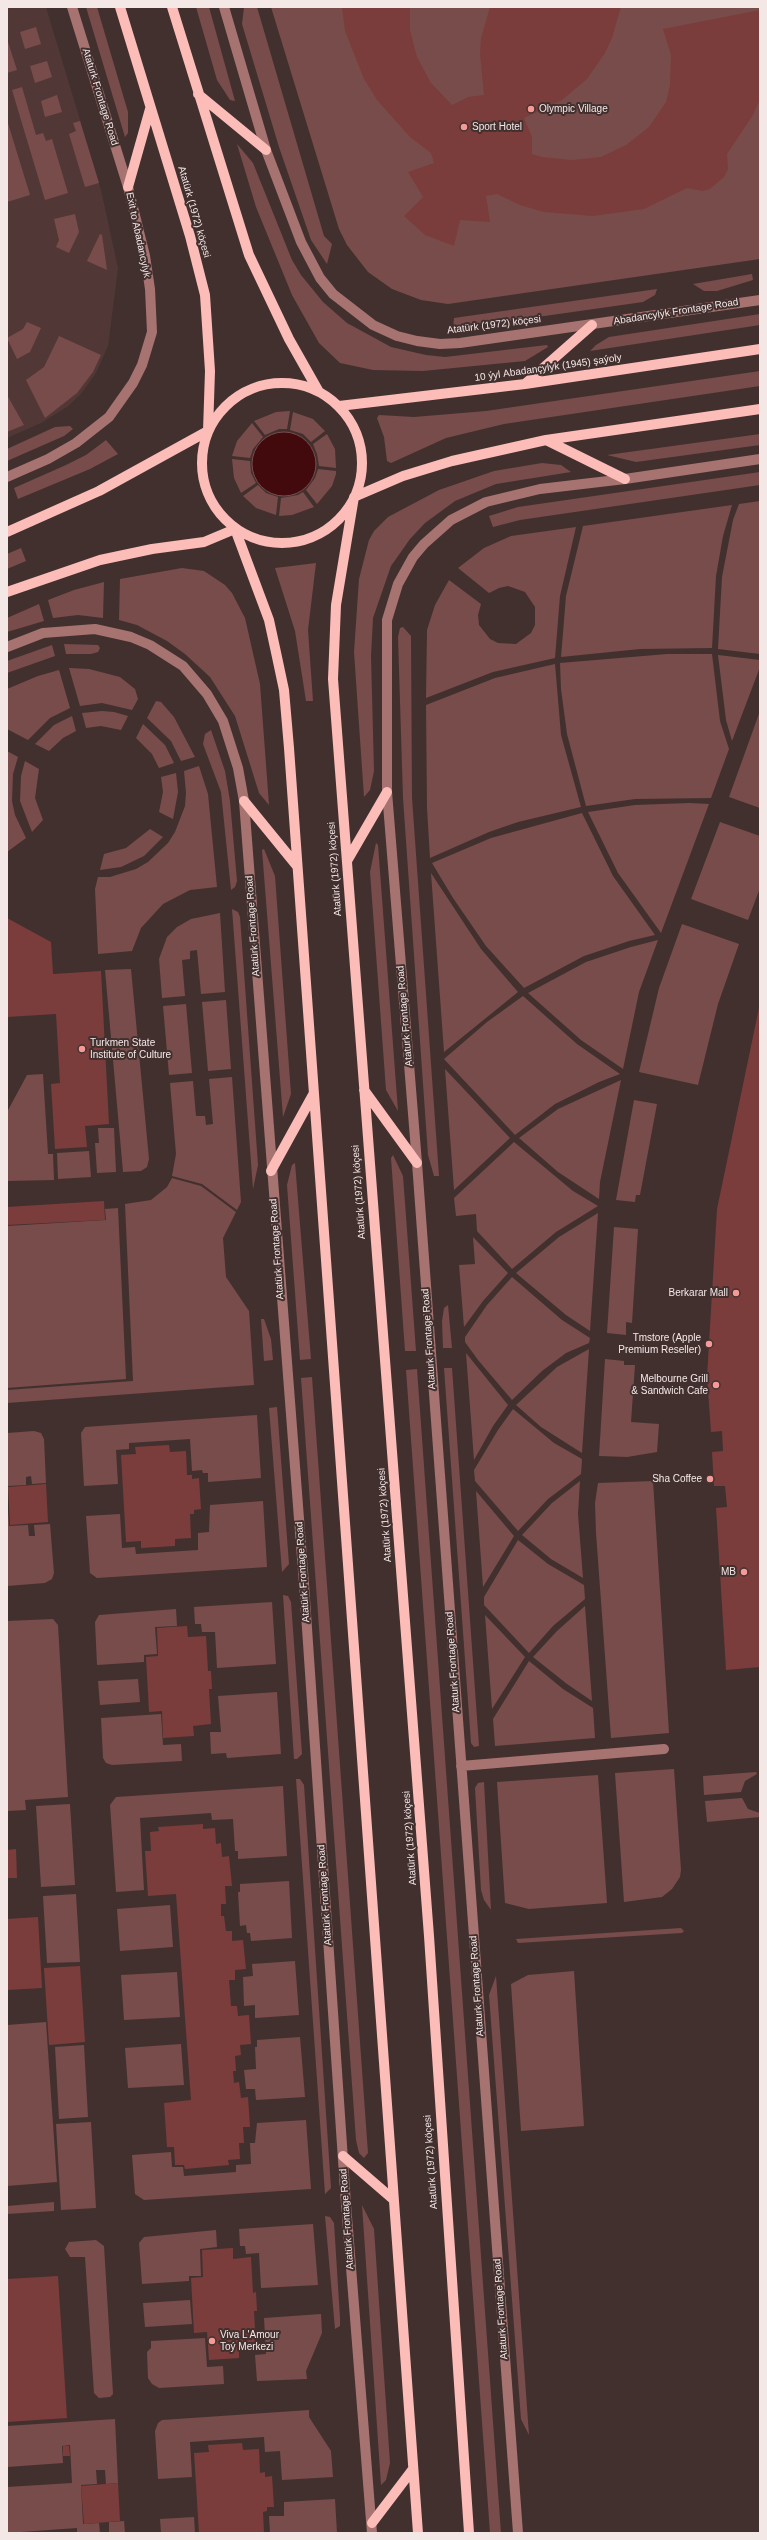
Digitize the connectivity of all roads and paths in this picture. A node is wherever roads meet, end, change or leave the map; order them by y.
1 (72, 7) edge
2 (120, 7) edge
3 (172, 7) edge
4 (224, 7) edge
5 (197, 94) junction
6 (150, 109) junction
7 (266, 150) junction
8 (128, 186) junction
9 (760, 300) edge
10 (592, 325) junction
11 (760, 349) edge
12 (525, 384) junction
13 (319, 392) junction
14 (339, 406) junction
15 (760, 409) edge
16 (208, 431) junction
17 (546, 440) junction
18 (760, 459) edge
19 (7, 476) edge
20 (625, 479) junction
21 (354, 498) junction
22 (235, 529) junction
23 (7, 532) edge
24 (7, 592) edge
25 (7, 647) edge
26 (387, 792) junction
27 (244, 801) junction
28 (347, 861) junction
29 (297, 866) junction
30 (364, 1089) junction
31 (314, 1093) junction
32 (417, 1163) junction
33 (271, 1171) junction
34 (664, 1749) dead end
35 (461, 1766) junction
36 (343, 2156) junction
37 (394, 2200) junction
38 (413, 2469) junction
39 (372, 2528) edge
40 (418, 2533) edge
41 (470, 2533) edge
42 (518, 2533) edge

1 - 8 street, Ataturk Frontage Road
2 - 6 main road, Atatürk (1972) köçesi
3 - 5 main road
4 - 7 street
5 - 7 main road
5 - 13 main road
6 - 8 main road
6 - 16 main road, Atatürk (1972) köçesi
7 - 10 street, Atatürk (1972) köçesi
8 - 19 street, Exit to Abadancylyk
9 - 10 street, Abadancylyk Frontage Road
10 - 12 main road
11 - 12 main road, 10 ýyl Abadançylyk (1945) şaýoly
12 - 14 main road, 10 ýyl Abadançylyk (1945) şaýoly
13 - 14 main road
13 - 16 main road
14 - 21 main road
15 - 17 main road
16 - 22 main road
16 - 23 main road
17 - 20 main road
17 - 21 main road
18 - 20 street
20 - 26 street, Ataturk Frontage Road
21 - 22 main road
21 - 28 main road, Atatürk (1972) köçesi
22 - 24 main road
22 - 29 main road
25 - 27 street, Atatürk Frontage Road
26 - 28 main road
26 - 32 street, Ataturk Frontage Road
27 - 29 main road
27 - 33 street, Atatürk Frontage Road
28 - 30 main road, Atatürk (1972) köçesi
29 - 31 main road
30 - 32 main road
30 - 41 main road, Atatürk (1972) köçesi
31 - 33 main road
31 - 37 main road
32 - 35 street, Ataturk Frontage Road
33 - 36 street, Atatürk Frontage Road
34 - 35 street
35 - 42 street, Ataturk Frontage Road
36 - 37 main road
36 - 39 street, Atatürk Frontage Road
37 - 38 main road
38 - 39 main road
38 - 40 main road

